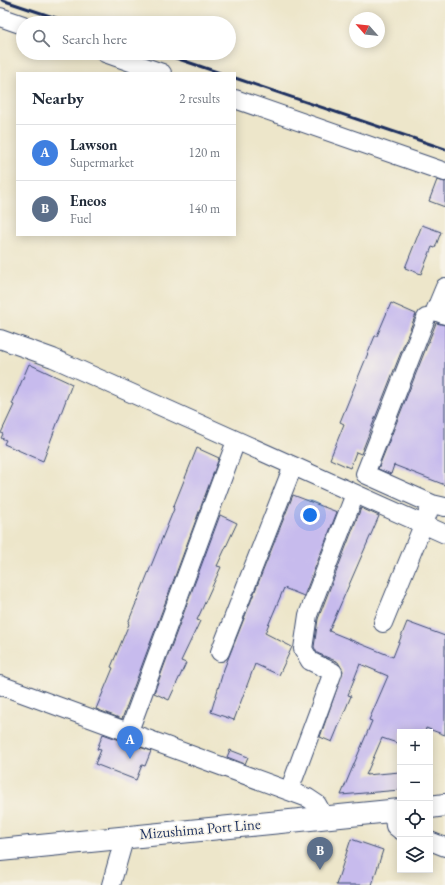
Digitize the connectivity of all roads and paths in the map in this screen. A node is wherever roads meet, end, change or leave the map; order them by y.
1 (0, 16) edge
2 (16, 22) edge
3 (124, 60) edge
4 (159, 72) edge
5 (236, 98) edge
6 (445, 172) edge
7 (445, 287) edge
8 (445, 315) edge
9 (426, 318) dead end
10 (0, 339) edge
11 (236, 441) junction
12 (294, 466) junction
13 (355, 494) junction
14 (430, 514) edge
15 (445, 534) edge
16 (383, 623) dead end
17 (220, 652) dead end
18 (0, 685) edge
19 (132, 724) dead end
20 (289, 791) junction
21 (445, 805) edge
22 (433, 807) edge
23 (324, 817) junction
24 (397, 817) edge
25 (126, 836) junction
26 (433, 842) edge
27 (445, 847) edge
28 (0, 850) edge
29 (111, 885) edge

1 - 2 street
3 - 4 street
5 - 6 street
7 - 8 street
9 - 14 street
10 - 11 street
11 - 12 street
11 - 19 street
12 - 13 street
12 - 17 street
13 - 14 street
13 - 20 street
14 - 15 street
14 - 16 street
18 - 20 street
20 - 23 street
21 - 22 main road
23 - 24 main road, Mizushima Port Line
23 - 25 main road, Mizushima Port Line
25 - 28 main road, Mizushima Port Line
25 - 29 street
26 - 27 street

